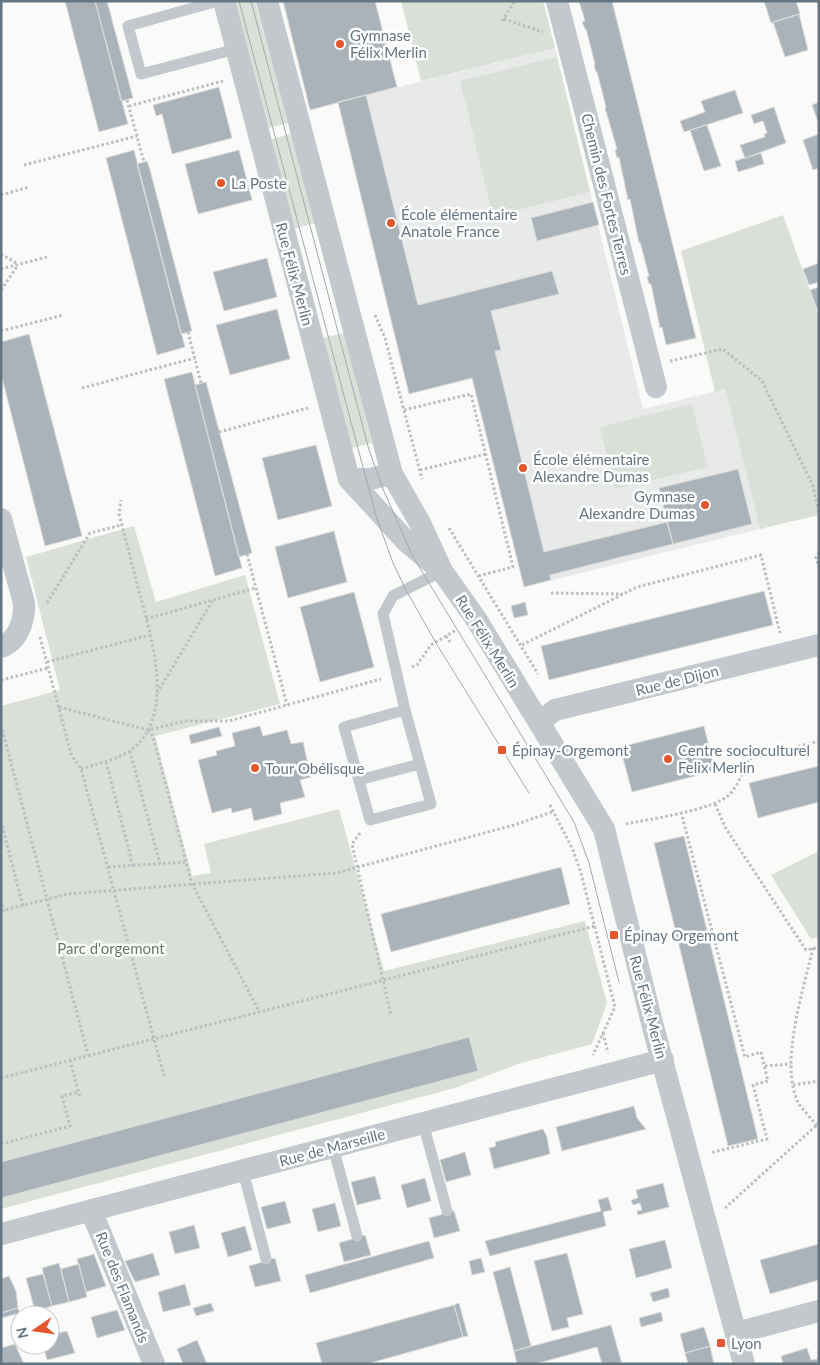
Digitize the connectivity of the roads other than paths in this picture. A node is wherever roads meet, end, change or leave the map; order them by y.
1 (218, 1) edge
2 (224, 1) edge
3 (267, 1) edge
4 (557, 1) edge
5 (236, 49) junction
6 (653, 377) road end
7 (392, 474) junction
8 (349, 479) junction
9 (1, 519) edge
10 (442, 571) junction
11 (819, 645) edge
12 (1, 647) edge
13 (405, 710) junction
14 (547, 716) junction
15 (420, 764) junction
16 (359, 780) junction
17 (663, 1060) junction
18 (423, 1123) junction
19 (334, 1147) junction
20 (243, 1171) junction
21 (91, 1210) junction
22 (448, 1211) dead end
23 (1, 1234) edge
24 (357, 1236) dead end
25 (266, 1259) dead end
26 (819, 1311) edge
27 (736, 1333) junction
28 (154, 1364) edge
29 (744, 1364) edge

1 - 5 lane
2 - 5 street, Rue Félix Merlin
3 - 7 street, Rue Félix Merlin
4 - 6 street, Chemin des Fortes Terres
5 - 8 street, Rue Félix Merlin
7 - 8 street
7 - 10 street, Rue Félix Merlin
8 - 10 street, Rue Félix Merlin
9 - 12 street
10 - 13 lane
10 - 14 street, Rue Félix Merlin
11 - 14 street, Rue de Dijon
13 - 15 lane
13 - 16 lane
14 - 17 street, Rue Félix Merlin
15 - 16 lane
15 - 16 lane
17 - 18 street, Rue de Marseille
17 - 27 street, Rue Félix Merlin
18 - 19 street, Rue de Marseille
18 - 22 lane
19 - 20 street, Rue de Marseille
19 - 24 lane
20 - 21 street, Rue de Marseille
20 - 25 lane
21 - 23 street, Rue de Marseille
21 - 28 street, Rue des Flamands
26 - 27 street
27 - 29 street, Rue Félix Merlin

